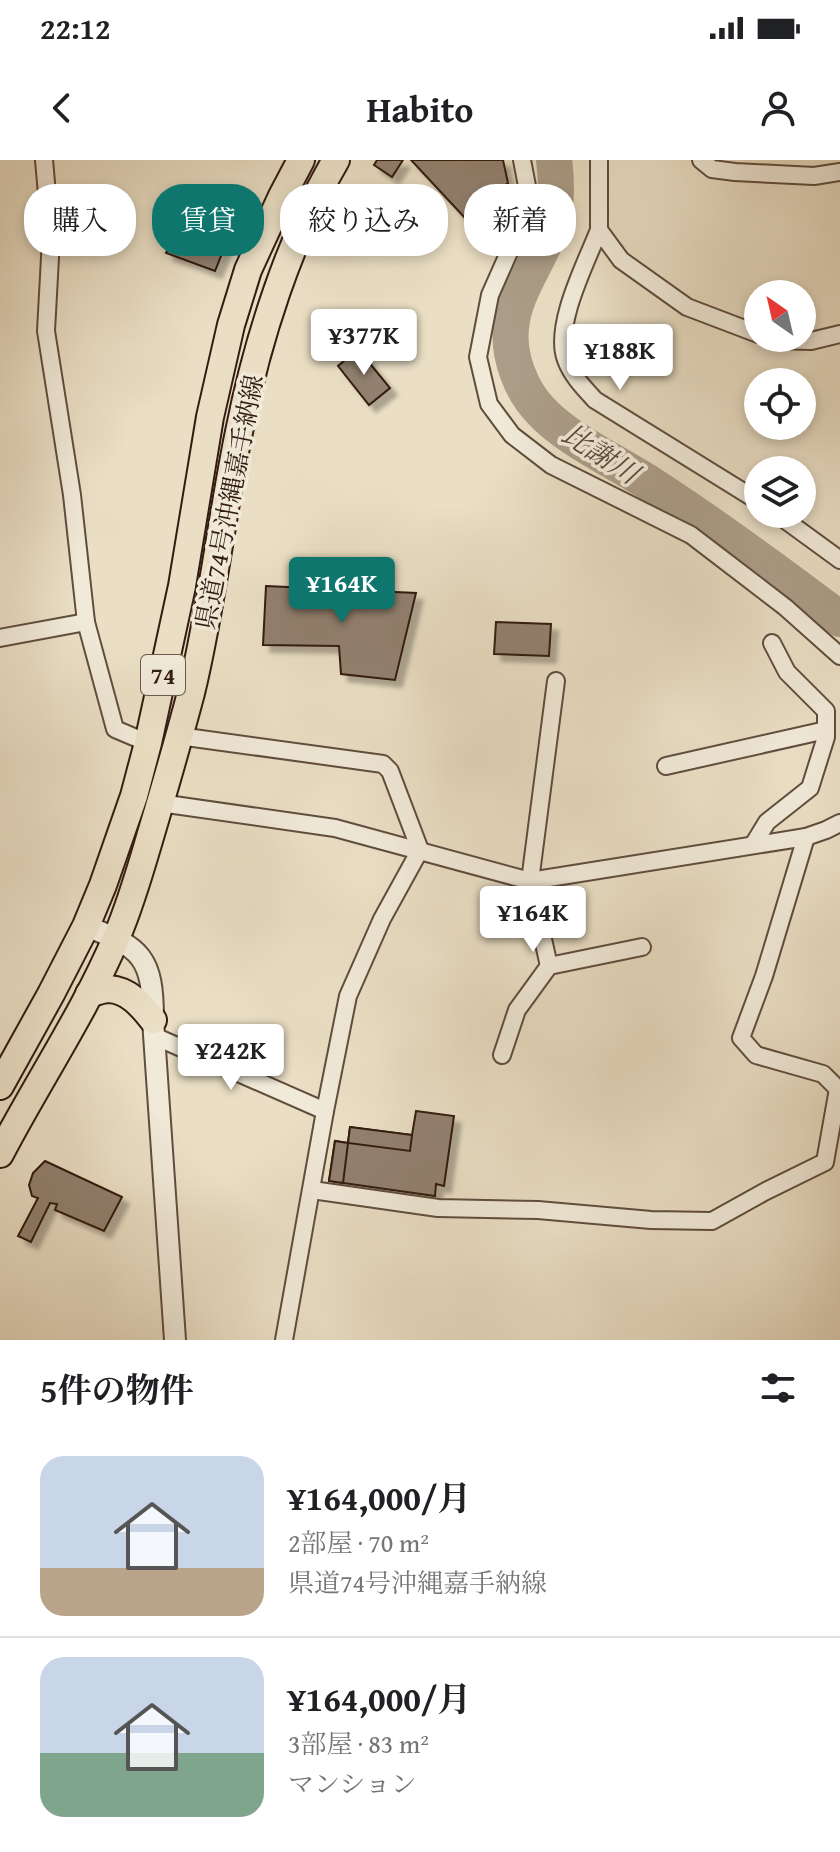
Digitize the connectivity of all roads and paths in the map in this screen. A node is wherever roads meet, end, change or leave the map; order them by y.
1 (44, 160) edge
2 (301, 160) edge
3 (336, 160) edge
4 (522, 160) edge
5 (599, 160) edge
6 (701, 160) edge
7 (840, 172) edge
8 (599, 230) junction
9 (744, 329) edge
10 (840, 334) edge
11 (816, 340) edge
12 (744, 492) edge
13 (796, 528) edge
14 (840, 560) edge
15 (86, 622) junction
16 (0, 638) edge
17 (772, 643) dead end
18 (840, 656) edge
19 (556, 681) dead end
20 (826, 730) junction
21 (179, 736) junction
22 (148, 743) junction
23 (666, 766) dead end
24 (160, 803) junction
25 (840, 823) edge
26 (806, 837) junction
27 (753, 845) junction
28 (420, 850) junction
29 (530, 881) junction
30 (86, 926) junction
31 (116, 938) junction
32 (642, 947) dead end
33 (549, 966) junction
34 (89, 994) junction
35 (153, 1028) junction
36 (502, 1055) dead end
37 (0, 1086) edge
38 (325, 1111) junction
39 (0, 1154) edge
40 (312, 1190) junction
41 (175, 1340) edge
42 (284, 1340) edge

1 - 15 street
2 - 22 main road, 県道74号沖縄嘉手納線 / 74
3 - 21 main road, 県道74号沖縄嘉手納線 / 74
4 - 18 street
5 - 8 street
6 - 7 street
8 - 9 street
8 - 12 street
10 - 11 street
13 - 14 street
15 - 16 street
15 - 22 street
17 - 20 street
19 - 29 street
20 - 23 street
20 - 27 street
21 - 24 main road, 県道74号沖縄嘉手納線 / 74
21 - 28 street
22 - 30 main road, 県道74号沖縄嘉手納線 / 74
24 - 28 street
24 - 31 main road, 県道74号沖縄嘉手納線 / 74
25 - 26 street
26 - 27 street
26 - 40 street
27 - 29 street
28 - 29 street
28 - 38 street
29 - 33 street
30 - 31 street
30 - 37 main road, 県道74号沖縄嘉手納線 / 74
31 - 34 main road, 県道74号沖縄嘉手納線 / 74
31 - 35 street
32 - 33 street
33 - 36 street
34 - 35 main road
34 - 39 main road, 県道74号沖縄嘉手納線 / 74
35 - 38 street
35 - 41 street
38 - 40 street
40 - 42 street

